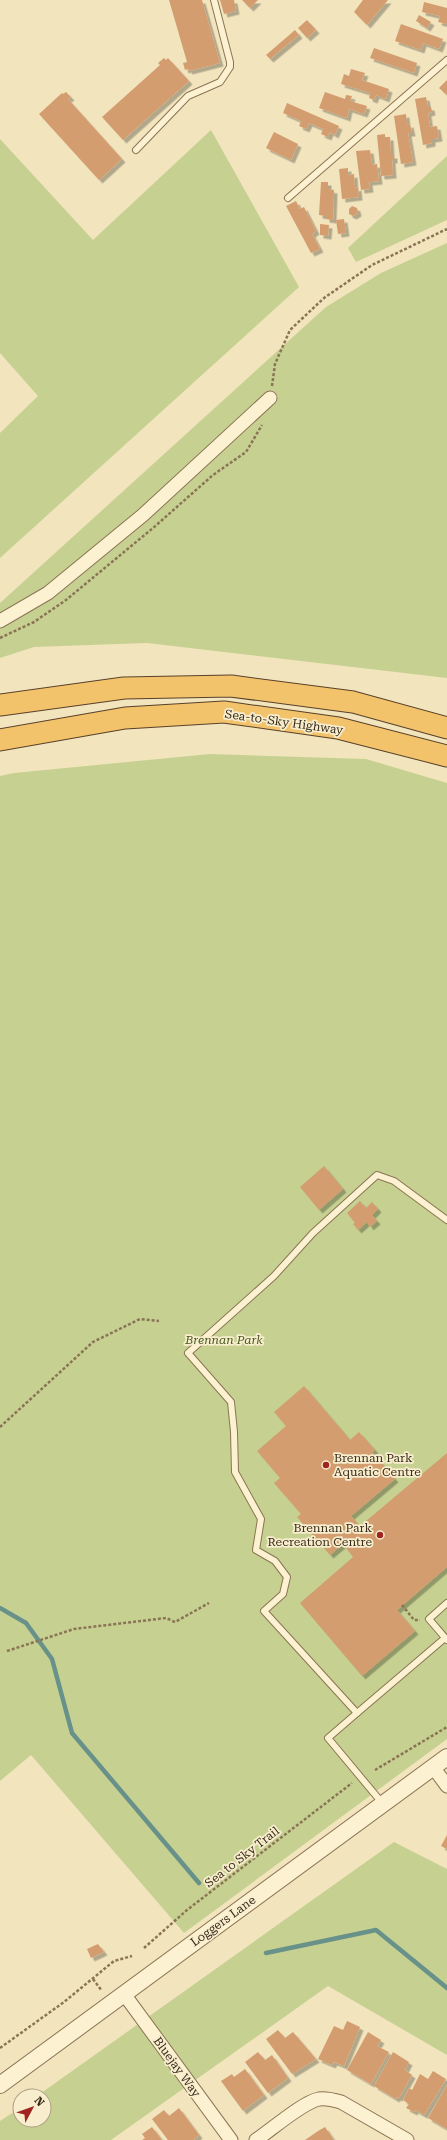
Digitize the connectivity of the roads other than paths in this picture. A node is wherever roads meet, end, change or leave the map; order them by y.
1 (214, 0) edge
2 (447, 60) edge
3 (136, 150) dead end
4 (288, 198) dead end
5 (270, 398) dead end
6 (0, 621) edge
7 (0, 706) edge
8 (447, 728) edge
9 (0, 740) edge
10 (447, 756) edge
11 (447, 1220) edge
12 (447, 1603) edge
13 (446, 1639) edge
14 (357, 1713) junction
15 (447, 1757) edge
16 (433, 1767) junction
17 (447, 1786) edge
18 (383, 1804) junction
19 (124, 1994) junction
20 (0, 2085) edge
21 (231, 2140) edge
22 (256, 2140) edge
23 (407, 2140) edge

1 - 3 lane
2 - 4 lane
5 - 6 street
7 - 8 highway
9 - 10 highway, Sea-to-Sky Highway
11 - 14 lane
12 - 13 lane
13 - 14 lane
14 - 18 lane
15 - 16 street, Loggers Lane
16 - 17 street
16 - 18 street, Loggers Lane
18 - 19 street, Loggers Lane
19 - 20 street, Loggers Lane
19 - 21 street, Bluejay Way
22 - 23 street

